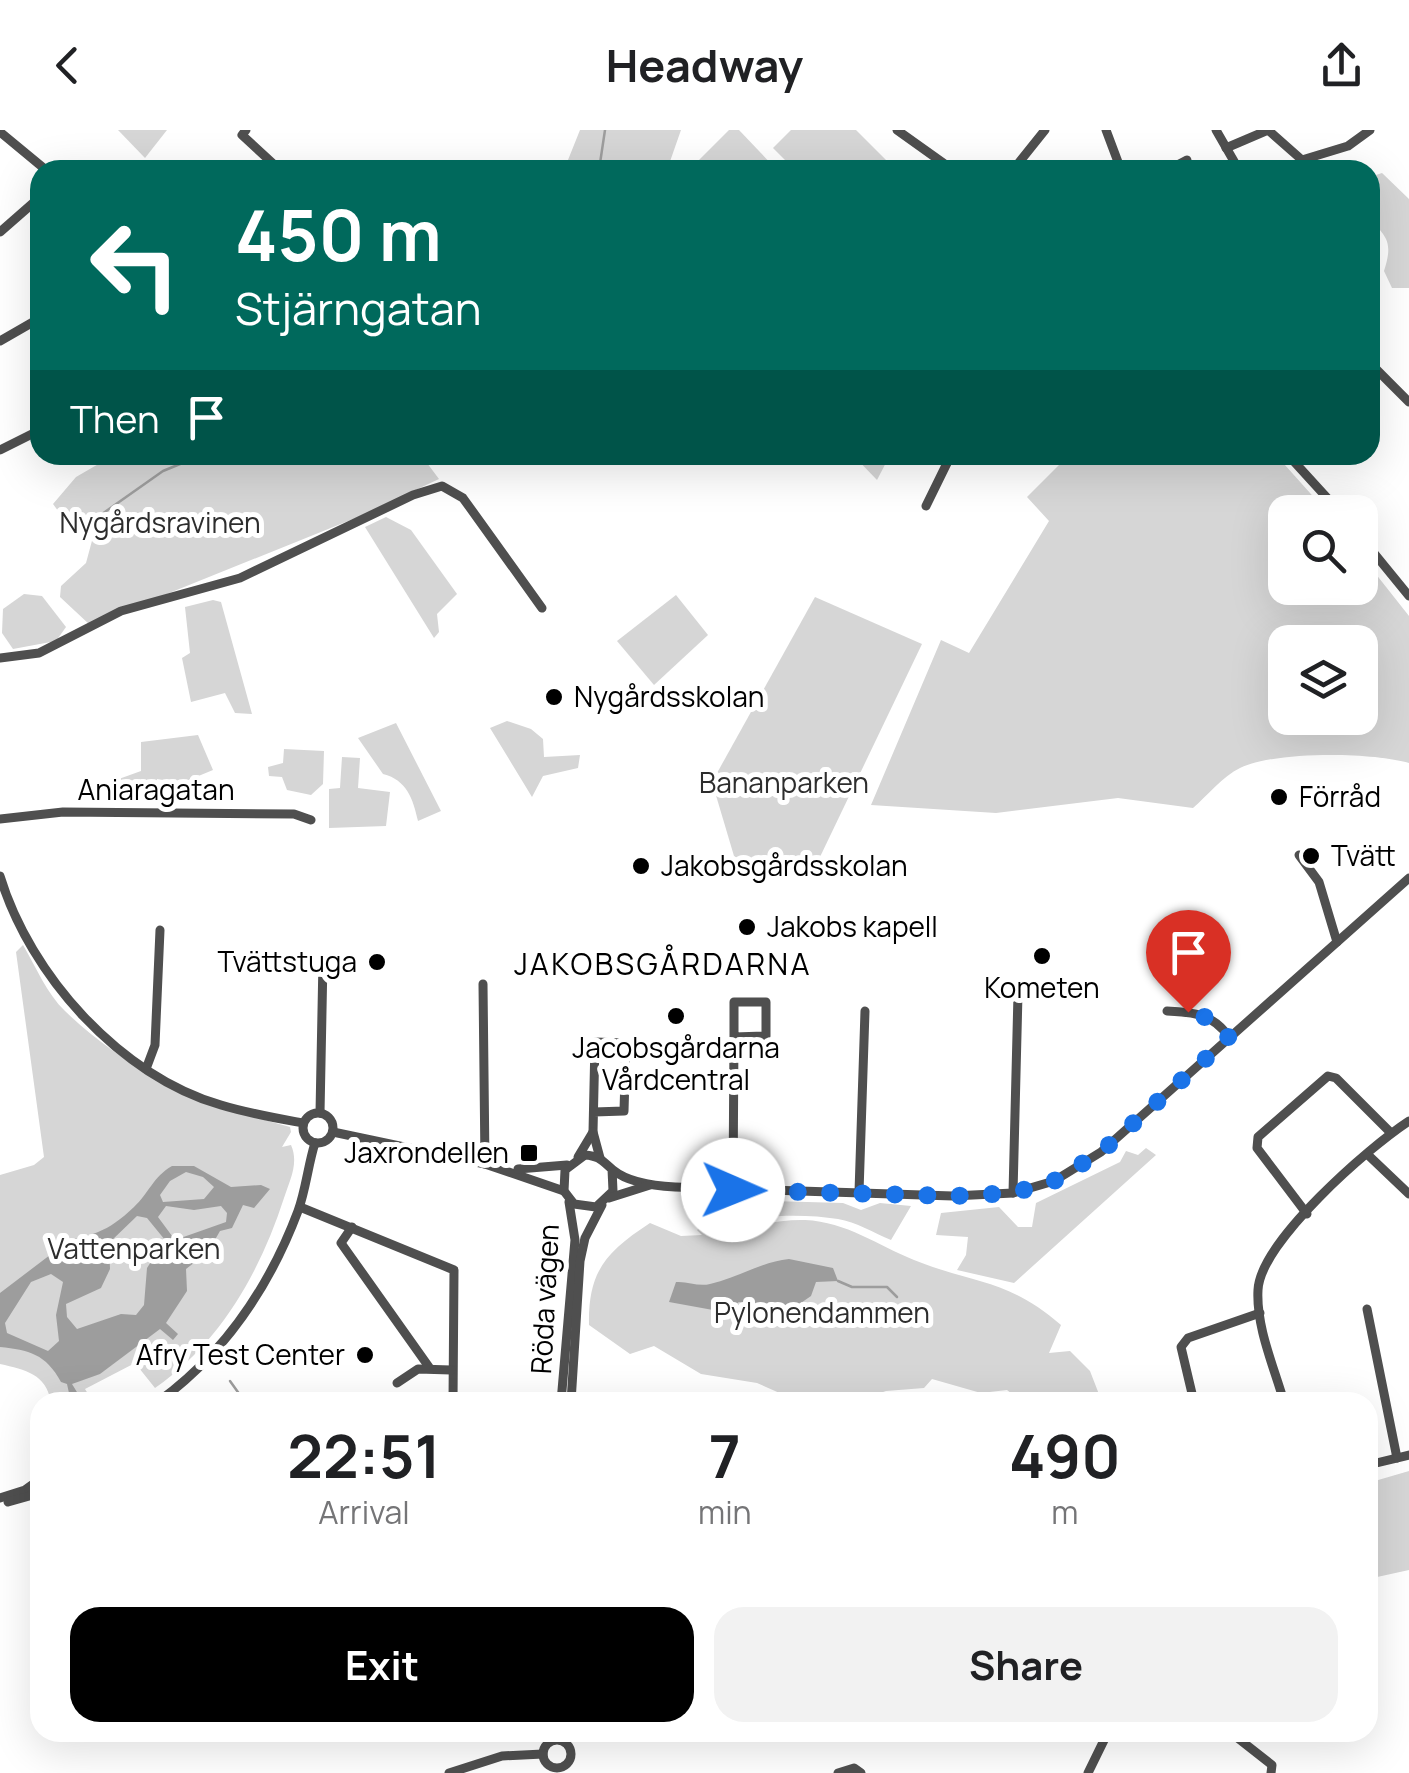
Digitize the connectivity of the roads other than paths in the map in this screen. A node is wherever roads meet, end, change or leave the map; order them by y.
1 (246, 130) edge
2 (897, 130) edge
3 (1043, 130) edge
4 (1106, 130) edge
5 (1216, 130) edge
6 (1268, 130) edge
7 (1370, 130) edge
8 (0, 132) edge
9 (1226, 148) junction
10 (34, 160) edge
11 (269, 160) edge
12 (939, 160) edge
13 (1020, 160) edge
14 (1117, 160) edge
15 (1233, 160) edge
16 (30, 205) edge
17 (0, 232) edge
18 (30, 324) edge
19 (0, 341) edge
20 (1380, 373) edge
21 (1409, 402) edge
22 (30, 435) edge
23 (0, 450) edge
24 (946, 465) edge
25 (1297, 465) edge
26 (1324, 495) edge
27 (926, 506) dead end
28 (1378, 558) edge
29 (1409, 596) edge
30 (542, 608) dead end
31 (0, 658) edge
32 (0, 819) edge
33 (310, 820) dead end
34 (1298, 855) dead end
35 (0, 876) edge
36 (1409, 878) edge
37 (160, 930) dead end
38 (1337, 942) junction
39 (324, 960) dead end
40 (483, 984) dead end
41 (1018, 994) dead end
42 (865, 1011) dead end
43 (1167, 1011) dead end
44 (734, 1037) junction
45 (1229, 1038) junction
46 (146, 1069) junction
47 (594, 1112) junction
48 (320, 1113) junction
49 (1409, 1121) edge
50 (303, 1123) junction
51 (332, 1132) junction
52 (592, 1132) junction
53 (1391, 1133) junction
54 (316, 1143) junction
55 (1367, 1154) junction
56 (578, 1157) junction
57 (600, 1158) junction
58 (486, 1164) junction
59 (569, 1164) junction
60 (505, 1169) junction
61 (612, 1170) junction
62 (650, 1186) junction
63 (733, 1190) junction
64 (859, 1192) junction
65 (1013, 1193) junction
66 (1409, 1194) edge
67 (566, 1195) junction
68 (606, 1200) junction
69 (300, 1206) junction
70 (1307, 1214) junction
71 (352, 1228) junction
72 (1366, 1309) dead end
73 (1260, 1313) junction
74 (429, 1366) junction
75 (451, 1370) junction
76 (396, 1383) dead end
77 (172, 1392) edge
78 (452, 1392) edge
79 (562, 1392) edge
80 (572, 1392) edge
81 (1192, 1392) edge
82 (1281, 1392) edge
83 (1409, 1455) edge
84 (1397, 1458) junction
85 (1378, 1463) edge
86 (30, 1486) edge
87 (30, 1495) edge
88 (0, 1500) edge
89 (554, 1742) edge
90 (561, 1742) edge
91 (1103, 1742) edge
92 (1242, 1742) edge
93 (543, 1754) junction
94 (554, 1770) edge
95 (449, 1773) edge
96 (838, 1773) edge
97 (861, 1773) edge
98 (1088, 1773) edge
99 (1272, 1773) edge

1 - 11 street
2 - 12 street
3 - 13 street
4 - 14 street
5 - 9 street
6 - 7 street
6 - 9 street
8 - 10 street
9 - 15 street
16 - 17 street
18 - 19 street
20 - 21 street
22 - 23 street
24 - 27 street
25 - 26 street
28 - 29 street
30 - 31 street
32 - 33 street, Aniaragatan
34 - 38 street
35 - 46 street
36 - 38 street
37 - 46 street
38 - 45 street
39 - 48 street
40 - 58 street
41 - 65 street
42 - 64 street
43 - 45 street
44 - 44 street
44 - 63 street
45 - 65 street
46 - 50 street
47 - 47 street
47 - 52 street
48 - 50 street
48 - 51 street
49 - 53 street
50 - 54 street
51 - 54 street
51 - 58 street
52 - 56 street
52 - 57 street
53 - 55 street
53 - 70 street
54 - 69 street
55 - 66 street
55 - 70 street
56 - 57 street
56 - 59 street
57 - 61 street
58 - 60 street
59 - 60 street
59 - 67 street
60 - 67 street
61 - 62 street
61 - 68 street
62 - 63 street
62 - 68 street
63 - 64 street
64 - 65 street
67 - 68 street
67 - 79 street, Röda vägen
68 - 80 street, Röda vägen
69 - 71 street
69 - 77 street
70 - 73 street
71 - 74 street
71 - 75 street
72 - 84 street
73 - 81 street
73 - 82 street
74 - 75 street
74 - 76 street
75 - 78 street
83 - 84 street
84 - 85 street
86 - 88 street
87 - 88 street
89 - 93 street
90 - 94 street
91 - 98 street
92 - 99 street
93 - 94 street
93 - 95 street
96 - 97 street

